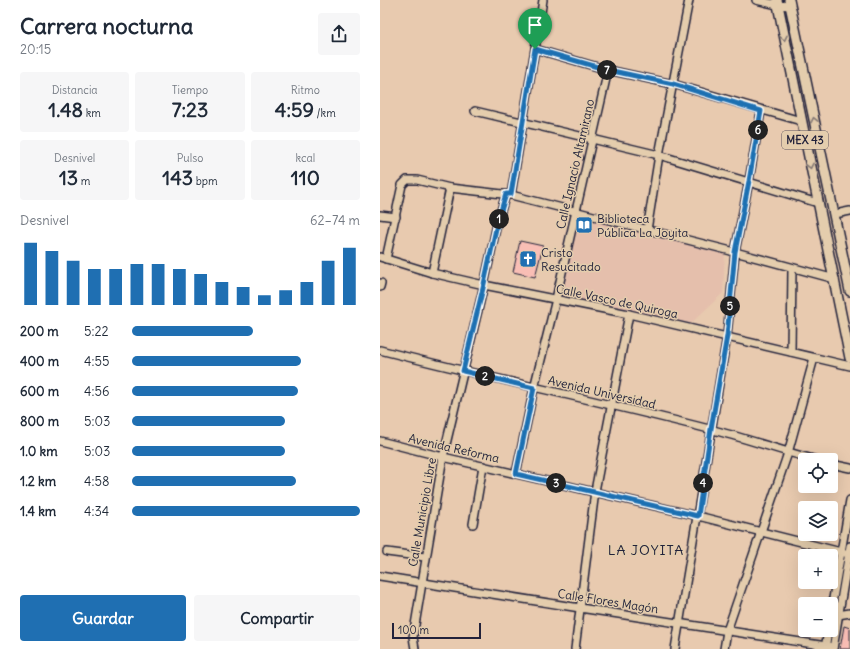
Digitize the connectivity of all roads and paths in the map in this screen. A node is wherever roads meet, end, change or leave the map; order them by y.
1 (543, 0) edge
2 (689, 0) edge
3 (756, 0) edge
4 (777, 3) edge
5 (790, 3) edge
6 (535, 49) junction
7 (608, 70) junction
8 (673, 84) junction
9 (475, 111) dead end
10 (761, 111) junction
11 (801, 121) junction
12 (524, 122) junction
13 (592, 139) junction
14 (659, 155) junction
15 (749, 181) junction
16 (450, 188) junction
17 (508, 194) junction
18 (818, 203) junction
19 (576, 211) junction
20 (850, 211) edge
21 (834, 214) junction
22 (380, 215) edge
23 (396, 218) junction
24 (647, 230) junction
25 (735, 252) junction
26 (830, 256) junction
27 (383, 258) edge
28 (848, 267) edge
29 (792, 268) junction
30 (432, 272) junction
31 (834, 279) junction
32 (484, 284) junction
33 (850, 291) edge
34 (556, 299) junction
35 (628, 314) junction
36 (727, 336) junction
37 (380, 350) edge
38 (791, 352) junction
39 (814, 358) junction
40 (850, 358) edge
41 (850, 366) edge
42 (463, 371) junction
43 (534, 388) junction
44 (611, 406) junction
45 (711, 429) junction
46 (380, 441) edge
47 (788, 453) junction
48 (798, 455) edge
49 (443, 457) junction
50 (838, 465) edge
51 (483, 466) junction
52 (850, 468) edge
53 (516, 474) junction
54 (596, 491) junction
55 (850, 500) edge
56 (698, 516) junction
57 (473, 524) dead end
58 (761, 531) junction
59 (850, 546) edge
60 (387, 552) dead end
61 (840, 552) junction
62 (849, 554) junction
63 (425, 557) junction
64 (380, 576) edge
65 (421, 582) junction
66 (833, 597) edge
67 (838, 601) edge
68 (580, 608) junction
69 (850, 613) edge
70 (838, 614) edge
71 (679, 623) junction
72 (727, 631) junction
73 (828, 637) edge
74 (831, 637) edge
75 (829, 648) edge
76 (415, 649) edge
77 (575, 649) edge
78 (675, 649) edge
79 (724, 649) edge

1 - 6 street, Calle Municipio Libre
2 - 8 street
3 - 4 street
4 - 5 street
4 -> 11 main road, MEX 43
21 -> 5 main road, MEX 43
6 - 7 street
6 - 12 street, Calle Municipio Libre
7 - 8 street
7 - 13 street, Calle Ignacio Altamirano
8 - 10 street
8 - 14 street
9 - 12 street
10 - 11 street
10 - 15 street
11 -> 18 main road, MEX 43
12 - 13 street
12 - 17 street, Calle Municipio Libre
13 - 14 street
13 - 19 street, Calle Ignacio Altamirano
14 - 15 street
14 - 24 street
15 - 18 street
15 - 25 street
16 - 17 street
16 - 23 street
16 - 30 street
17 - 19 street
17 - 32 street, Calle Municipio Libre
18 - 26 main road, MEX 43
19 - 24 street
19 - 34 street, Calle Ignacio Altamirano
20 - 21 street
21 - 28 main road, MEX 43
22 - 23 street
23 - 27 street
24 - 25 street
25 - 29 street
25 - 36 street
26 - 28 main road
26 - 31 main road, MEX 43
27 - 30 street, Calle Vasco de Quiroga
28 - 31 main road
28 - 33 main road, MEX 43
29 - 31 street
29 - 38 street
30 - 32 street, Calle Vasco de Quiroga
31 - 40 main road, MEX 43
32 - 34 street, Calle Vasco de Quiroga
32 - 42 street, Calle Municipio Libre
34 - 35 street, Calle Vasco de Quiroga
34 - 43 street, Calle Ignacio Altamirano
35 - 36 street, Calle Vasco de Quiroga
35 - 44 street
36 - 38 street, Calle Vasco de Quiroga
36 - 45 street
37 - 42 street, Avenida Universidad
38 - 39 street, Calle Vasco de Quiroga
39 - 41 street, Calle Vasco de Quiroga
39 - 47 street
42 - 43 street, Avenida Universidad
42 - 49 street, Calle Municipio Libre
43 - 44 street, Avenida Universidad
43 - 53 street, Calle Ignacio Altamirano
44 - 45 street, Avenida Universidad
44 - 54 street
45 - 47 street, Avenida Universidad
45 - 56 street
46 - 49 street, Avenida Reforma
47 - 48 street, Avenida Universidad
47 - 58 street
49 - 51 street, Avenida Reforma
49 - 63 street, Calle Municipio Libre
50 - 52 street
51 - 53 street, Avenida Reforma
51 - 57 street
53 - 54 street, Avenida Reforma
54 - 56 street, Avenida Reforma
54 - 68 street
55 - 61 street
56 - 58 street, Avenida Reforma
56 - 71 street
58 - 61 street, Avenida Reforma
58 - 72 street
59 - 62 street
60 - 63 street
61 - 62 street, Avenida Reforma
61 - 66 street
62 - 67 street
63 - 65 street, Calle Municipio Libre
64 - 65 street, Calle Flores Magón
65 - 68 street, Calle Flores Magón
65 - 76 street, Calle Municipio Libre
68 - 71 street, Calle Flores Magón
68 - 77 street
69 - 70 street
71 - 72 street, Calle Flores Magón
71 - 78 street
72 - 75 street, Calle Flores Magón
72 - 79 street
73 - 75 street
74 - 75 street

